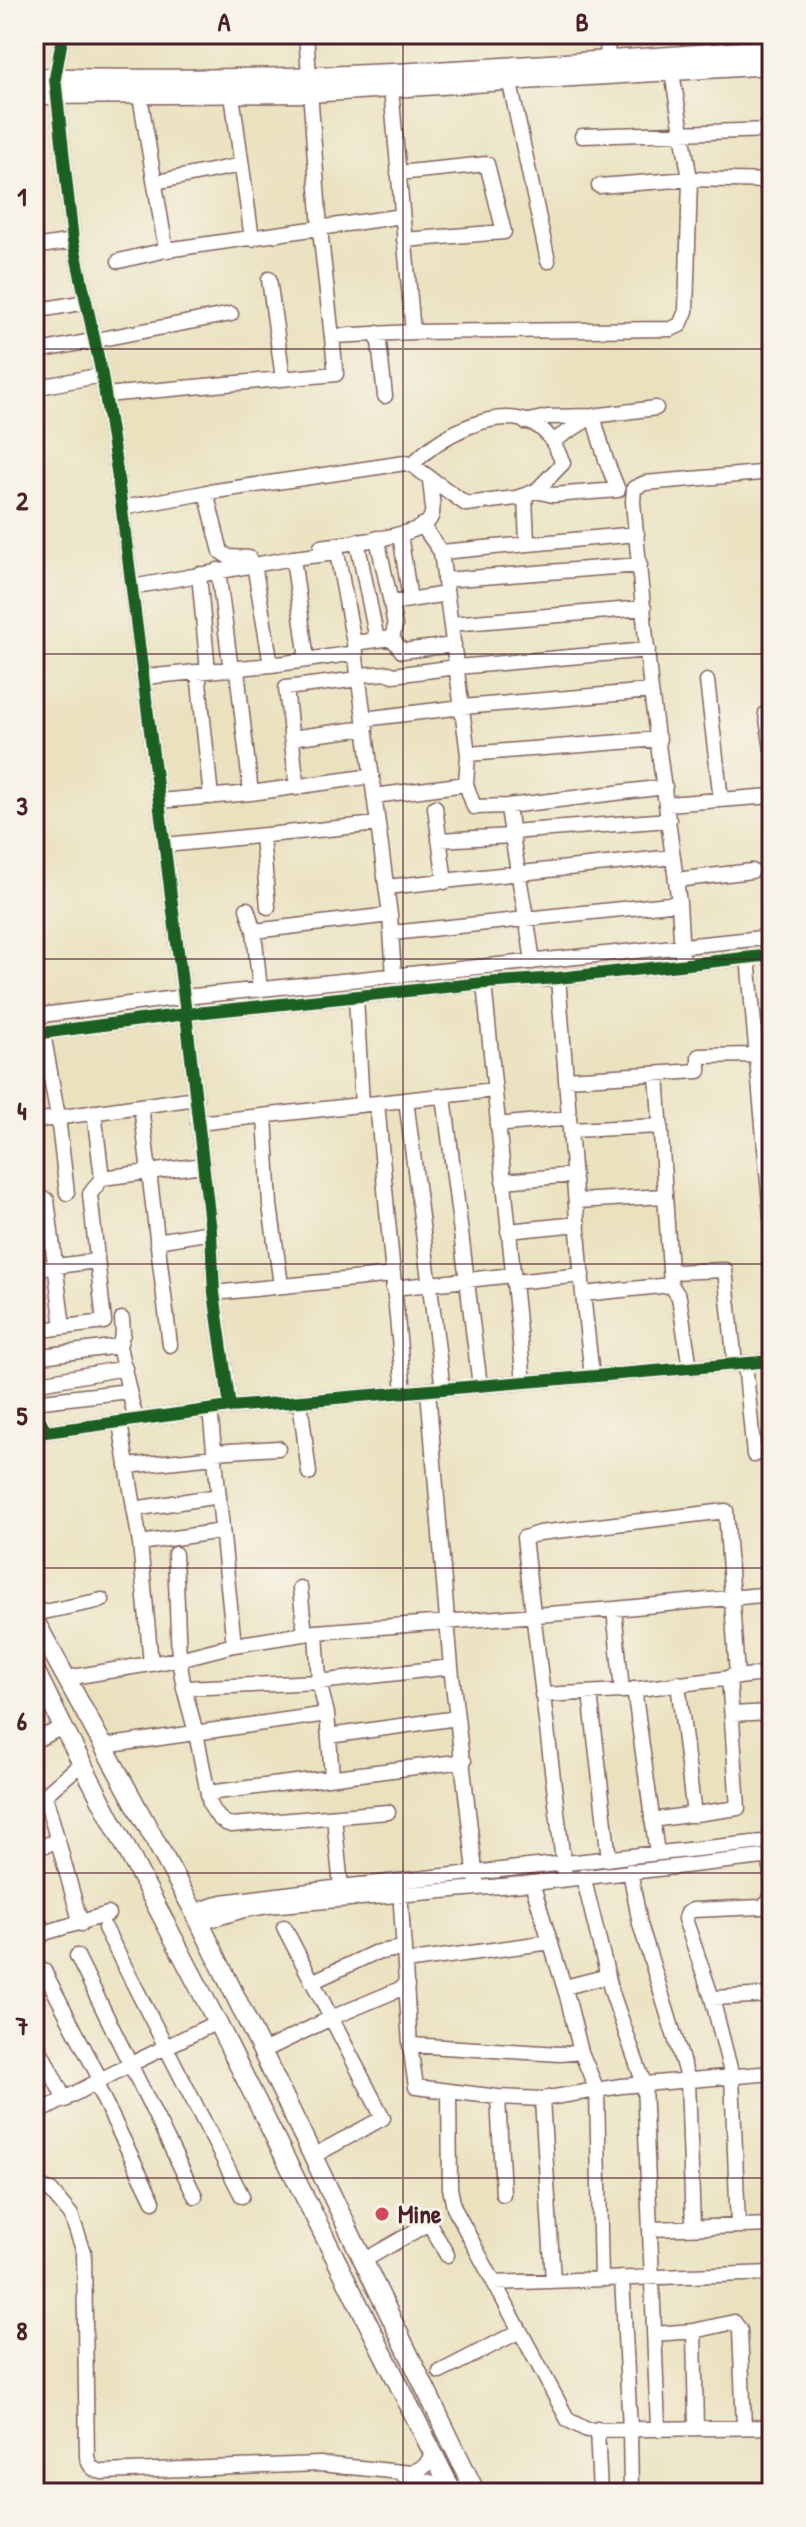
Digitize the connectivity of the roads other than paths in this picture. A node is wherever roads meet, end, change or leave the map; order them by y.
1 (63, 34) edge
2 (306, 34) edge
3 (607, 34) edge
4 (772, 49) edge
5 (670, 64) junction
6 (772, 65) edge
7 (608, 67) junction
8 (510, 73) junction
9 (34, 77) edge
10 (308, 84) junction
11 (56, 87) junction
12 (391, 89) junction
13 (34, 95) edge
14 (232, 95) junction
15 (140, 96) junction
16 (772, 130) edge
17 (682, 133) junction
18 (582, 136) dead end
19 (241, 165) junction
20 (398, 173) junction
21 (690, 179) junction
22 (772, 181) edge
23 (156, 182) junction
24 (599, 186) dead end
25 (402, 216) junction
26 (320, 229) junction
27 (252, 239) junction
28 (404, 240) junction
29 (73, 241) junction
30 (34, 247) edge
31 (166, 250) junction
32 (119, 261) dead end
33 (548, 261) dead end
34 (269, 279) dead end
35 (86, 302) junction
36 (34, 311) edge
37 (231, 314) dead end
38 (413, 332) junction
39 (378, 333) junction
40 (333, 336) junction
41 (95, 340) junction
42 (34, 352) edge
43 (102, 375) junction
44 (283, 378) junction
45 (34, 388) edge
46 (105, 395) junction
47 (385, 396) dead end
48 (656, 408) dead end
49 (593, 416) junction
50 (524, 422) junction
51 (553, 441) junction
52 (412, 465) junction
53 (772, 472) edge
54 (430, 478) junction
55 (618, 490) junction
56 (206, 492) junction
57 (530, 493) junction
58 (633, 502) junction
59 (122, 508) junction
60 (422, 525) junction
61 (400, 534) junction
62 (637, 534) junction
63 (377, 538) junction
64 (357, 541) junction
65 (527, 544) junction
66 (441, 552) junction
67 (293, 558) junction
68 (254, 564) junction
69 (640, 565) junction
70 (218, 570) junction
71 (199, 574) junction
72 (132, 587) junction
73 (445, 587) junction
74 (410, 600) junction
75 (391, 603) junction
76 (644, 608) junction
77 (451, 624) junction
78 (392, 638) junction
79 (377, 640) junction
80 (454, 645) junction
81 (355, 648) junction
82 (648, 650) junction
83 (307, 660) junction
84 (271, 665) junction
85 (457, 667) junction
86 (234, 670) junction
87 (203, 672) junction
88 (144, 677) junction
89 (359, 677) junction
90 (707, 681) dead end
91 (651, 691) junction
92 (462, 707) junction
93 (766, 713) dead end
94 (365, 724) junction
95 (291, 738) junction
96 (659, 739) junction
97 (772, 749) edge
98 (468, 754) junction
99 (372, 776) junction
100 (466, 784) junction
101 (665, 787) junction
102 (297, 788) junction
103 (251, 793) junction
104 (374, 796) junction
105 (772, 796) edge
106 (211, 797) junction
107 (721, 800) junction
108 (159, 801) junction
109 (667, 804) junction
110 (508, 806) junction
111 (435, 807) dead end
112 (669, 820) junction
113 (378, 824) junction
114 (511, 834) junction
115 (262, 836) junction
116 (439, 840) junction
117 (165, 845) junction
118 (673, 857) junction
119 (752, 871) dead end
120 (517, 875) junction
121 (676, 880) junction
122 (445, 882) junction
123 (386, 887) junction
124 (679, 903) junction
125 (268, 907) dead end
126 (247, 909) dead end
127 (390, 915) junction
128 (527, 918) junction
129 (254, 931) junction
130 (392, 933) junction
131 (772, 937) edge
132 (681, 946) junction
133 (772, 955) edge
134 (748, 957) junction
135 (533, 962) junction
136 (683, 964) junction
137 (394, 976) junction
138 (558, 978) junction
139 (484, 983) junction
140 (260, 990) junction
141 (184, 997) junction
142 (356, 997) junction
143 (186, 1014) junction
144 (34, 1016) edge
145 (39, 1034) edge
146 (772, 1052) edge
147 (756, 1055) junction
148 (657, 1074) junction
149 (566, 1079) junction
150 (494, 1090) junction
151 (444, 1096) junction
152 (766, 1096) edge
153 (196, 1098) junction
154 (406, 1100) junction
155 (369, 1104) junction
156 (141, 1106) junction
157 (94, 1112) junction
158 (265, 1116) junction
159 (58, 1117) junction
160 (34, 1121) edge
161 (198, 1123) junction
162 (570, 1124) junction
163 (497, 1125) junction
164 (661, 1126) junction
165 (768, 1143) edge
166 (203, 1165) junction
167 (148, 1172) junction
168 (574, 1175) junction
169 (102, 1178) junction
170 (503, 1181) junction
171 (770, 1187) edge
172 (67, 1193) dead end
173 (665, 1196) junction
174 (47, 1200) dead end
175 (577, 1201) junction
176 (578, 1224) junction
177 (772, 1227) edge
178 (508, 1231) junction
179 (211, 1232) junction
180 (157, 1241) junction
181 (96, 1261) junction
182 (54, 1266) junction
183 (34, 1269) edge
184 (582, 1275) junction
185 (513, 1278) junction
186 (671, 1278) junction
187 (469, 1280) junction
188 (393, 1282) junction
189 (430, 1284) junction
190 (281, 1285) junction
191 (214, 1293) junction
192 (583, 1294) junction
193 (122, 1319) dead end
194 (63, 1327) junction
195 (34, 1331) edge
196 (170, 1345) dead end
197 (119, 1346) junction
198 (34, 1357) edge
199 (772, 1361) edge
200 (740, 1363) junction
201 (125, 1368) junction
202 (690, 1368) junction
203 (592, 1376) junction
204 (524, 1382) junction
205 (34, 1384) edge
206 (480, 1386) junction
207 (436, 1390) junction
208 (129, 1391) junction
209 (404, 1392) junction
210 (300, 1401) junction
211 (34, 1404) edge
212 (230, 1407) junction
213 (210, 1410) junction
214 (136, 1420) junction
215 (120, 1423) junction
216 (278, 1448) dead end
217 (214, 1455) junction
218 (754, 1455) dead end
219 (127, 1466) junction
220 (309, 1473) dead end
221 (219, 1496) junction
222 (134, 1509) junction
223 (222, 1531) junction
224 (767, 1535) dead end
225 (140, 1543) junction
226 (175, 1554) dead end
227 (772, 1586) edge
228 (300, 1588) dead end
229 (772, 1594) edge
230 (731, 1598) junction
231 (102, 1600) dead end
232 (614, 1609) junction
233 (532, 1615) junction
234 (34, 1616) edge
235 (449, 1621) junction
236 (310, 1633) junction
237 (234, 1645) junction
238 (179, 1659) junction
239 (151, 1664) junction
240 (451, 1667) junction
241 (34, 1668) edge
242 (772, 1673) edge
243 (733, 1677) junction
244 (67, 1678) junction
245 (319, 1682) junction
246 (678, 1683) junction
247 (184, 1688) junction
248 (628, 1690) junction
249 (590, 1693) junction
250 (542, 1695) junction
251 (772, 1712) edge
252 (327, 1714) junction
253 (732, 1714) junction
254 (457, 1718) junction
255 (63, 1727) junction
256 (196, 1733) junction
257 (329, 1736) junction
258 (34, 1741) edge
259 (104, 1746) junction
260 (464, 1761) junction
261 (82, 1763) junction
262 (332, 1776) junction
263 (208, 1793) junction
264 (388, 1812) dead end
265 (694, 1815) junction
266 (334, 1817) junction
267 (652, 1820) junction
268 (56, 1841) junction
269 (34, 1850) edge
270 (771, 1851) edge
271 (657, 1853) junction
272 (609, 1859) junction
273 (475, 1871) junction
274 (564, 1871) junction
275 (630, 1871) junction
276 (583, 1876) junction
277 (532, 1883) junction
278 (772, 1885) edge
279 (341, 1887) junction
280 (476, 1889) junction
281 (772, 1897) edge
282 (34, 1905) edge
283 (401, 1905) dead end
284 (197, 1918) junction
285 (81, 1924) junction
286 (284, 1927) dead end
287 (39, 1936) edge
288 (551, 1942) junction
289 (404, 1955) junction
290 (77, 1956) dead end
291 (44, 1971) dead end
292 (608, 1976) junction
293 (312, 1982) junction
294 (407, 1986) junction
295 (565, 1987) junction
296 (772, 1995) edge
297 (712, 1998) junction
298 (331, 2018) junction
299 (217, 2022) junction
300 (34, 2038) edge
301 (410, 2045) junction
302 (167, 2046) junction
303 (261, 2052) junction
304 (581, 2052) junction
305 (131, 2064) junction
306 (772, 2073) edge
307 (732, 2076) junction
308 (688, 2080) junction
309 (98, 2083) junction
310 (644, 2084) junction
311 (597, 2090) junction
312 (449, 2091) junction
313 (498, 2097) junction
314 (542, 2099) junction
315 (65, 2100) junction
316 (34, 2115) edge
317 (313, 2156) junction
318 (34, 2185) edge
319 (503, 2194) dead end
320 (195, 2196) dead end
321 (242, 2196) dead end
322 (153, 2201) dead end
323 (772, 2225) edge
324 (738, 2226) junction
325 (693, 2228) junction
326 (650, 2229) junction
327 (447, 2255) dead end
328 (363, 2261) junction
329 (772, 2273) edge
330 (652, 2277) junction
331 (622, 2278) junction
332 (601, 2279) junction
333 (553, 2281) junction
334 (494, 2283) junction
335 (520, 2331) junction
336 (694, 2331) junction
337 (654, 2334) junction
338 (440, 2372) dead end
339 (744, 2427) junction
340 (772, 2427) edge
341 (658, 2428) junction
342 (696, 2428) junction
343 (597, 2429) junction
344 (630, 2429) junction
345 (433, 2453) junction
346 (395, 2473) junction
347 (451, 2490) edge
348 (475, 2491) edge
349 (600, 2493) edge
350 (631, 2493) edge

1 - 11 street
2 - 10 street
3 - 7 street
4 - 5 main road
5 - 6 main road
5 - 7 main road
5 - 17 street
7 - 8 main road
8 - 10 main road
8 - 12 main road
8 - 33 street
9 - 11 main road
10 - 11 main road
10 - 12 main road
10 - 14 main road
10 - 26 street
11 - 13 main road
11 - 15 main road
11 - 29 street
12 - 20 street
14 - 15 main road
14 - 19 street
15 - 23 street
16 - 17 street
17 - 18 street
17 - 21 street
19 - 23 street
19 - 27 street
20 - 25 street
20 - 28 street
21 - 22 street
21 - 24 street
21 - 38 street
23 - 31 street
25 - 26 street
25 - 28 street
26 - 27 street
26 - 40 street
27 - 31 street
28 - 38 street
29 - 30 street
29 - 35 street
31 - 32 street
34 - 44 street
35 - 36 street
35 - 41 street
37 - 41 street
38 - 39 street
39 - 40 street
39 - 47 street
40 - 44 street
41 - 42 street
41 - 43 street
43 - 45 street
43 - 46 street
44 - 46 street
46 - 59 street
48 - 49 street
49 - 50 street
49 - 51 street
49 - 55 street
50 - 51 street
50 - 52 street
51 - 57 street
52 - 54 street
52 - 56 street
53 - 58 street
54 - 57 street
54 - 60 street
55 - 57 street
55 - 58 street
56 - 59 street
56 - 64 street
57 - 65 street
58 - 62 street
59 - 72 street
60 - 61 street
60 - 66 street
61 - 63 street
61 - 74 street
62 - 65 street
62 - 69 street
63 - 64 street
63 - 75 street
64 - 79 street
65 - 66 street
66 - 73 street
67 - 68 street
67 - 81 street
67 - 83 street
68 - 70 street
68 - 84 street
69 - 73 street
69 - 76 street
70 - 71 street
70 - 86 street
71 - 72 street
71 - 87 street
72 - 88 street
73 - 74 street
73 - 77 street
74 - 75 street
75 - 78 street
76 - 77 street
76 - 82 street
77 - 80 street
78 - 79 street
78 - 80 street
79 - 81 street
80 - 85 street
81 - 83 street
81 - 89 street
82 - 85 street
82 - 91 street
83 - 84 street
84 - 86 street
85 - 89 street
85 - 92 street
86 - 87 street
86 - 103 street
87 - 88 street
87 - 106 street
88 - 108 street
89 - 94 street
89 - 95 street
90 - 107 street
91 - 92 street
91 - 96 street
92 - 94 street
92 - 98 street
93 - 97 street
94 - 95 street
94 - 99 street
95 - 102 street
96 - 98 street
96 - 101 street
98 - 100 street
99 - 102 street
99 - 104 street
100 - 104 street
100 - 110 street
101 - 109 street
101 - 110 street
102 - 103 street
103 - 106 street
104 - 113 street
105 - 107 street
106 - 108 street
107 - 109 street
108 - 117 street
109 - 112 street
110 - 114 street
111 - 116 street
112 - 114 street
112 - 118 street
113 - 115 street
113 - 123 street
114 - 116 street
114 - 120 street
115 - 117 street
115 - 125 street
116 - 122 street
117 - 141 street
118 - 120 street
118 - 121 street
119 - 121 street
120 - 122 street
120 - 128 street
121 - 124 street
122 - 123 street
123 - 127 street
124 - 128 street
124 - 132 street
126 - 129 street
127 - 129 street
127 - 130 street
128 - 130 street
128 - 135 street
129 - 140 street
130 - 137 street
131 - 132 street
132 - 135 street
132 - 136 street
133 - 134 street
134 - 136 street
134 - 147 street
135 - 137 street
136 - 138 street
137 - 140 street
138 - 139 street
138 - 149 street
139 - 142 street
139 - 150 street
140 - 141 street
141 - 143 street
141 - 144 street
142 - 143 street
142 - 155 street
143 - 145 street
143 - 153 street
145 - 159 street
146 - 147 street
147 - 148 street
147 - 152 street
148 - 149 street
148 - 164 street
149 - 162 street
150 - 151 street
150 - 163 street
151 - 154 street
151 - 187 street
152 - 165 street
153 - 156 street
153 - 161 street
154 - 155 street
154 - 189 street
155 - 158 street
155 - 188 street
156 - 157 street
156 - 167 street
157 - 159 street
157 - 169 street
158 - 161 street
158 - 190 street
159 - 160 street
159 - 172 street
161 - 166 street
162 - 163 street
162 - 164 street
162 - 168 street
163 - 170 street
164 - 173 street
165 - 171 street
166 - 167 street
166 - 179 street
167 - 169 street
167 - 180 street
168 - 170 street
168 - 175 street
169 - 181 street
170 - 178 street
171 - 177 street
173 - 175 street
173 - 186 street
174 - 182 street
175 - 176 street
176 - 178 street
176 - 184 street
178 - 185 street
179 - 180 street
179 - 191 street
180 - 196 street
181 - 182 street
181 - 194 street
182 - 183 street
182 - 194 street
184 - 185 street
184 - 192 street
185 - 187 street
185 - 204 street
186 - 192 street
186 - 200 street
186 - 202 street
187 - 189 street
187 - 206 street
188 - 189 street
188 - 190 street
188 - 209 street
189 - 207 street
190 - 191 street
191 - 212 street
192 - 203 street
193 - 197 street
194 - 195 street
197 - 198 street
197 - 201 street
199 - 200 street
200 - 202 street
200 - 218 street
201 - 205 street
201 - 208 street
202 - 203 street
203 - 204 street
204 - 206 street
206 - 207 street
207 - 209 street
207 - 235 street
208 - 211 street
208 - 214 street
209 - 210 street
210 - 212 street
210 - 220 street
211 - 215 street
212 - 213 street
213 - 214 street
213 - 217 street
214 - 215 street
215 - 219 street
216 - 217 street
217 - 219 street
217 - 221 street
219 - 222 street
221 - 222 street
221 - 223 street
222 - 225 street
223 - 225 street
223 - 237 street
224 - 227 street
225 - 239 street
226 - 238 street
228 - 236 street
229 - 230 street
230 - 232 street
230 - 233 street
230 - 243 street
231 - 234 street
232 - 233 street
232 - 248 street
233 - 235 street
233 - 250 street
234 - 244 main road
235 - 236 street
235 - 240 street
236 - 237 street
236 - 245 street
237 - 238 street
238 - 239 street
238 - 247 street
239 - 244 street
240 - 245 street
240 - 254 street
241 - 255 main road
242 - 243 street
243 - 246 street
243 - 253 street
244 - 259 main road
245 - 247 street
245 - 252 street
246 - 248 street
246 - 265 street
247 - 256 street
248 - 249 street
248 - 267 street
249 - 250 street
249 - 272 street
250 - 274 street
251 - 253 street
252 - 256 street
252 - 257 street
253 - 265 street
254 - 257 street
254 - 260 street
255 - 258 street
255 - 261 main road
256 - 259 street
256 - 263 street
257 - 262 street
259 - 284 main road
260 - 262 street
260 - 273 street
261 - 268 street
261 - 299 main road
262 - 263 street
263 - 266 street
264 - 266 street
265 - 267 street
266 - 279 street
267 - 271 street
268 - 269 street
268 - 285 street
270 - 271 street
270 - 275 street
270 - 278 street
271 - 272 street
272 - 274 street
273 - 274 street
273 - 279 street
273 - 280 street
274 - 276 street
274 - 277 street
275 - 276 street
275 - 308 street
276 - 292 street
277 - 280 street
277 - 288 street
279 - 284 street
280 - 284 street
281 - 297 street
282 - 287 street
283 - 289 street
284 - 303 main road
285 - 287 street
285 - 302 street
286 - 293 street
288 - 289 street
288 - 295 street
289 - 293 street
289 - 294 street
290 - 305 street
291 - 309 street
292 - 295 street
292 - 310 street
293 - 298 street
294 - 298 street
294 - 301 street
295 - 304 street
296 - 297 street
297 - 307 street
298 - 303 street
298 - 317 street
299 - 302 street
299 - 345 main road
300 - 315 street
301 - 304 street
301 - 312 street
302 - 305 street
302 - 321 street
303 - 317 main road
304 - 311 street
305 - 309 street
305 - 320 street
306 - 307 street
307 - 308 street
307 - 324 street
308 - 310 street
308 - 325 street
309 - 315 street
309 - 322 street
310 - 311 street
310 - 326 street
311 - 314 street
311 - 332 street
312 - 313 street
312 - 334 street
313 - 314 street
313 - 319 street
314 - 333 street
315 - 316 street
317 - 328 main road
318 - 346 street
323 - 324 street
324 - 325 street
325 - 326 street
326 - 330 street
327 - 328 street
328 - 348 main road
329 - 330 street
330 - 331 street
330 - 337 street
331 - 332 street
331 - 344 street
332 - 333 street
333 - 334 street
334 - 335 street
335 - 338 street
335 - 343 street
336 - 337 street
336 - 339 street
336 - 342 street
337 - 341 street
339 - 340 street
339 - 342 street
341 - 342 street
341 - 344 street
343 - 344 street
343 - 349 street
344 - 350 street
345 - 346 street
345 - 347 main road
346 - 347 street
347 - 348 street

